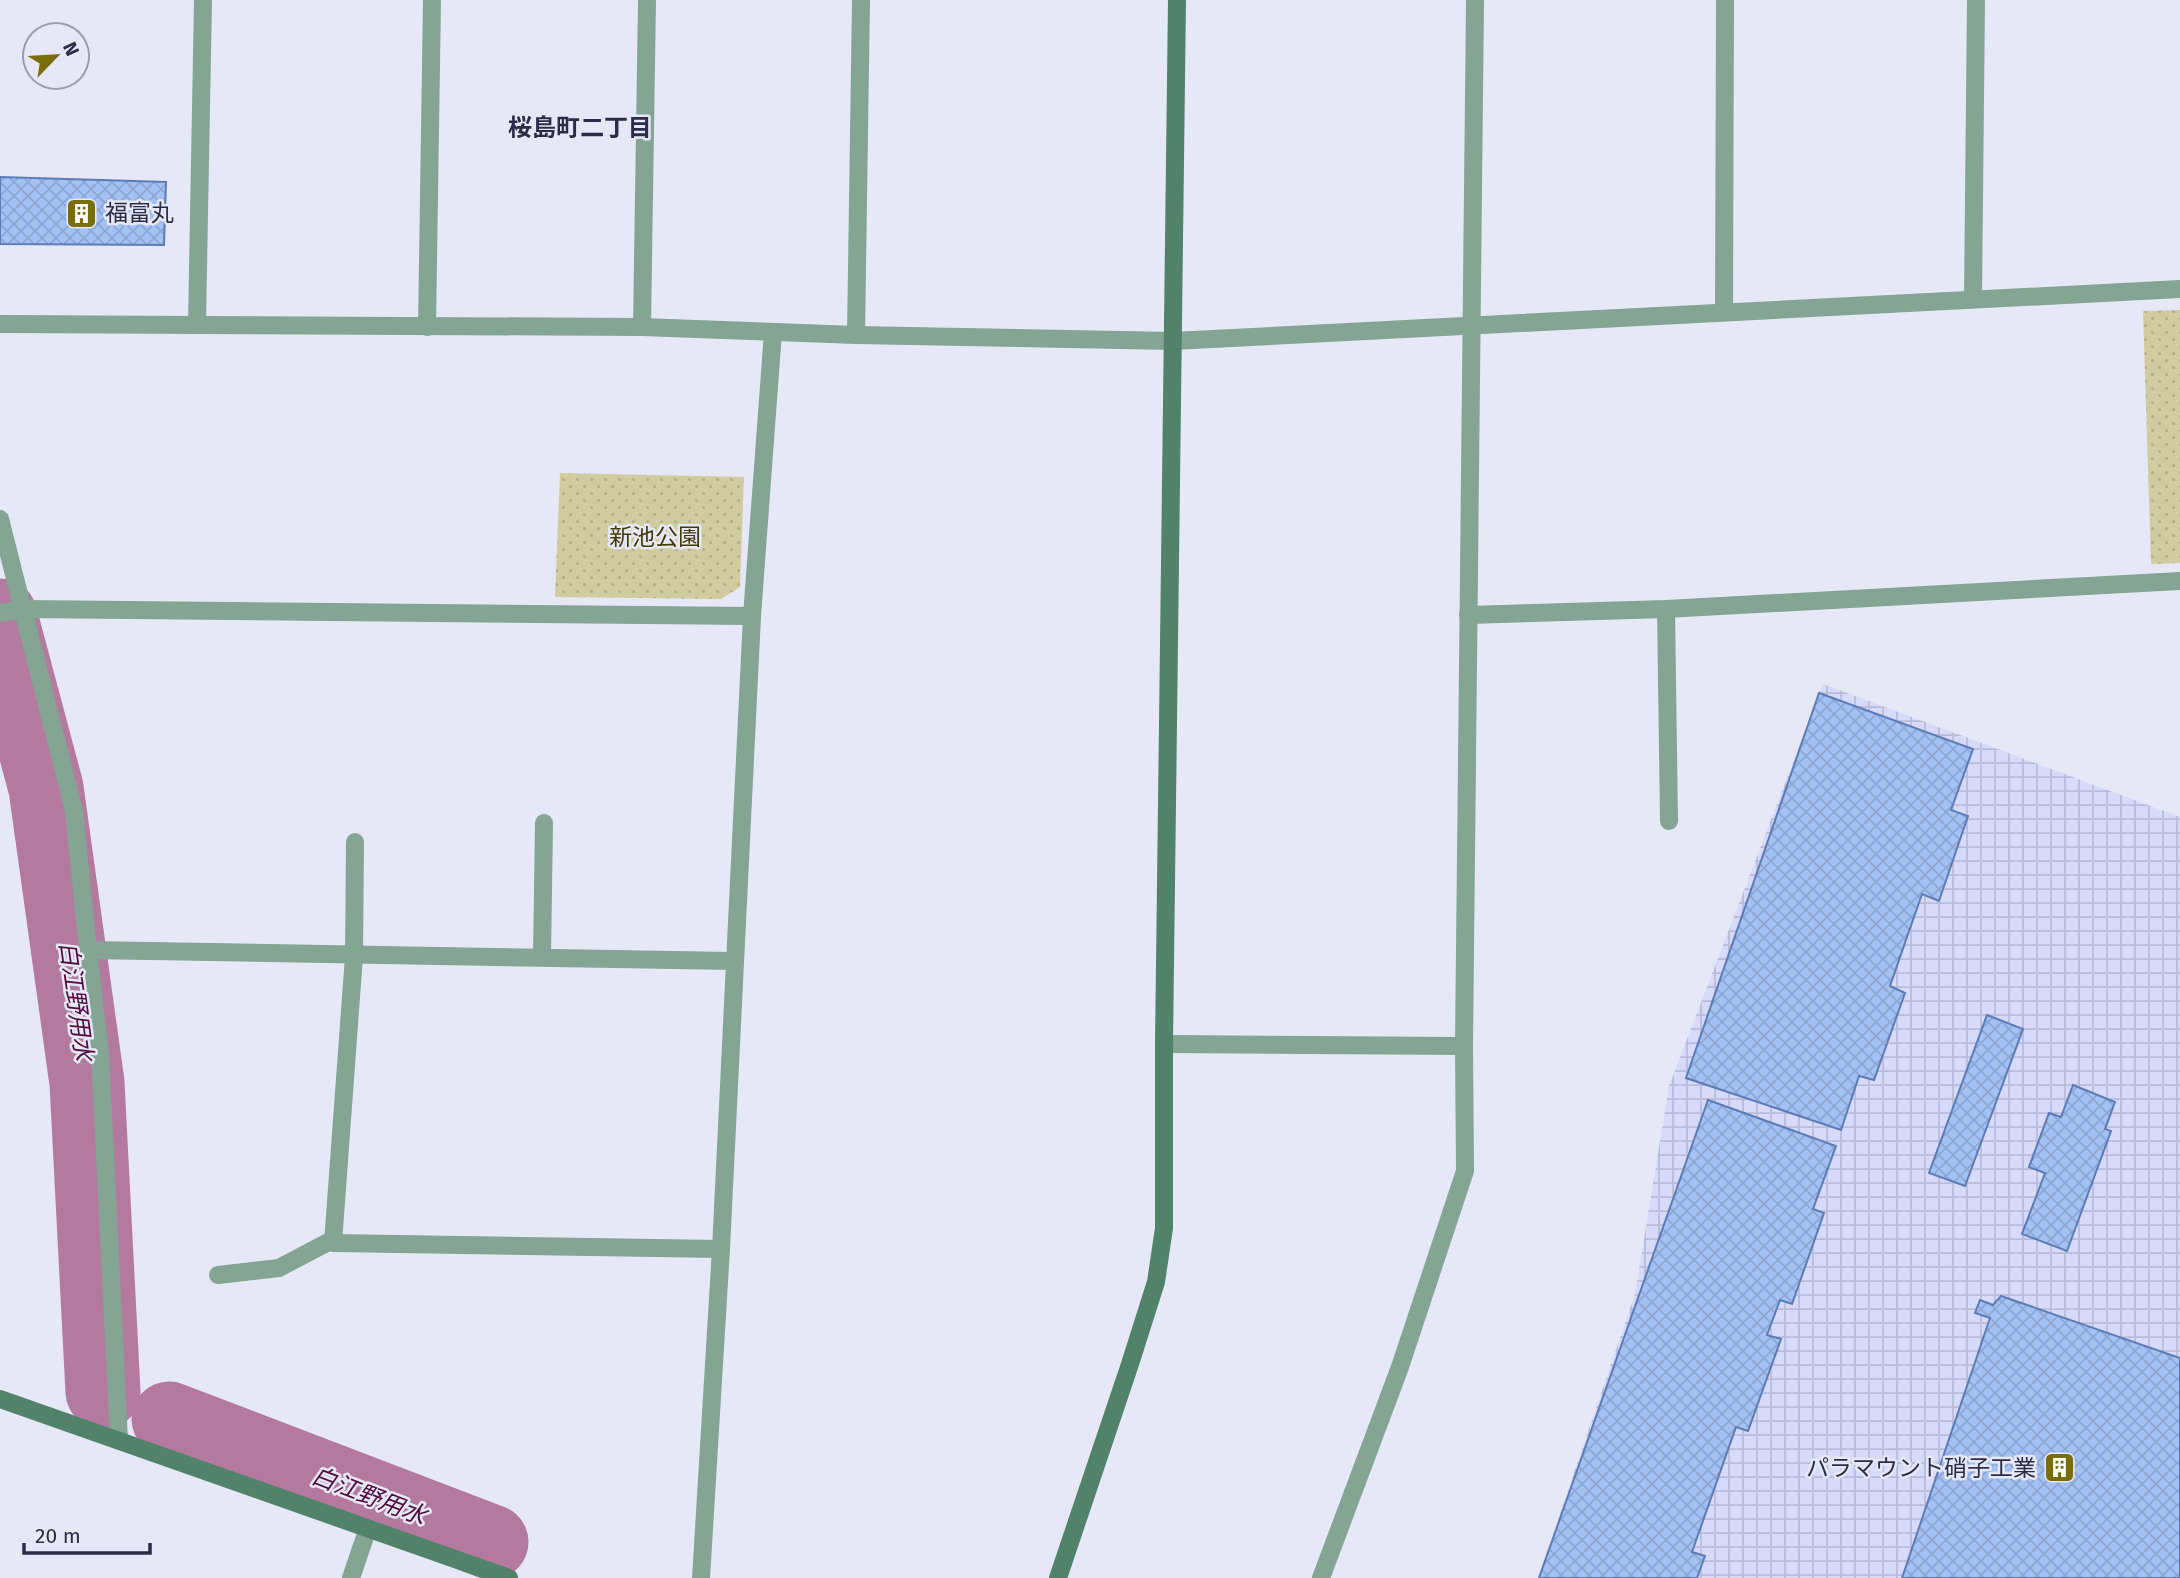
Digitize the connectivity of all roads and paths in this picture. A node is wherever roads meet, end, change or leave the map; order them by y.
1 (202, 0) edge
2 (432, 0) edge
3 (647, 0) edge
4 (861, 0) edge
5 (1177, 0) edge
6 (1475, 0) edge
7 (1725, 0) edge
8 (1976, 0) edge
9 (2180, 289) edge
10 (1973, 299) junction
11 (1724, 312) junction
12 (0, 324) edge
13 (197, 324) junction
14 (1471, 326) junction
15 (427, 327) junction
16 (642, 327) junction
17 (773, 332) junction
18 (856, 335) junction
19 (1173, 341) junction
20 (0, 519) edge
21 (2180, 581) edge
22 (1666, 609) junction
23 (13, 610) edge
24 (1468, 615) junction
25 (752, 616) junction
26 (1669, 821) dead end
27 (544, 824) dead end
28 (355, 842) dead end
29 (88, 950) junction
30 (354, 956) junction
31 (542, 957) junction
32 (734, 961) junction
33 (1164, 1044) junction
34 (1464, 1046) junction
35 (334, 1239) junction
36 (721, 1249) junction
37 (218, 1275) dead end
38 (0, 1399) edge
39 (119, 1440) junction
40 (368, 1528) junction
41 (351, 1578) edge
42 (509, 1578) edge
43 (701, 1578) edge
44 (1058, 1578) edge
45 (1321, 1578) edge

1 - 13 street
2 - 15 street
3 - 16 street
4 - 18 street
5 - 19 street
6 - 14 street
7 - 11 street
8 - 10 street
9 - 10 street
10 - 11 street
11 - 14 street
12 - 13 street
13 - 15 street
14 - 19 street
14 - 24 street
15 - 16 street
16 - 17 street
17 - 18 street
17 - 25 street
18 - 19 street
19 - 33 street
20 - 23 street
21 - 22 street
22 - 24 street
22 - 26 street
23 - 25 street
23 - 29 street
24 - 34 street
25 - 32 street
27 - 31 street
28 - 30 street
29 - 30 street
29 - 39 street
30 - 31 street
30 - 35 street
31 - 32 street
32 - 36 street
33 - 34 street
33 - 44 street
34 - 45 street
35 - 36 street
35 - 37 street
36 - 43 street
38 - 39 street
39 - 40 street
40 - 41 street
40 - 42 street

